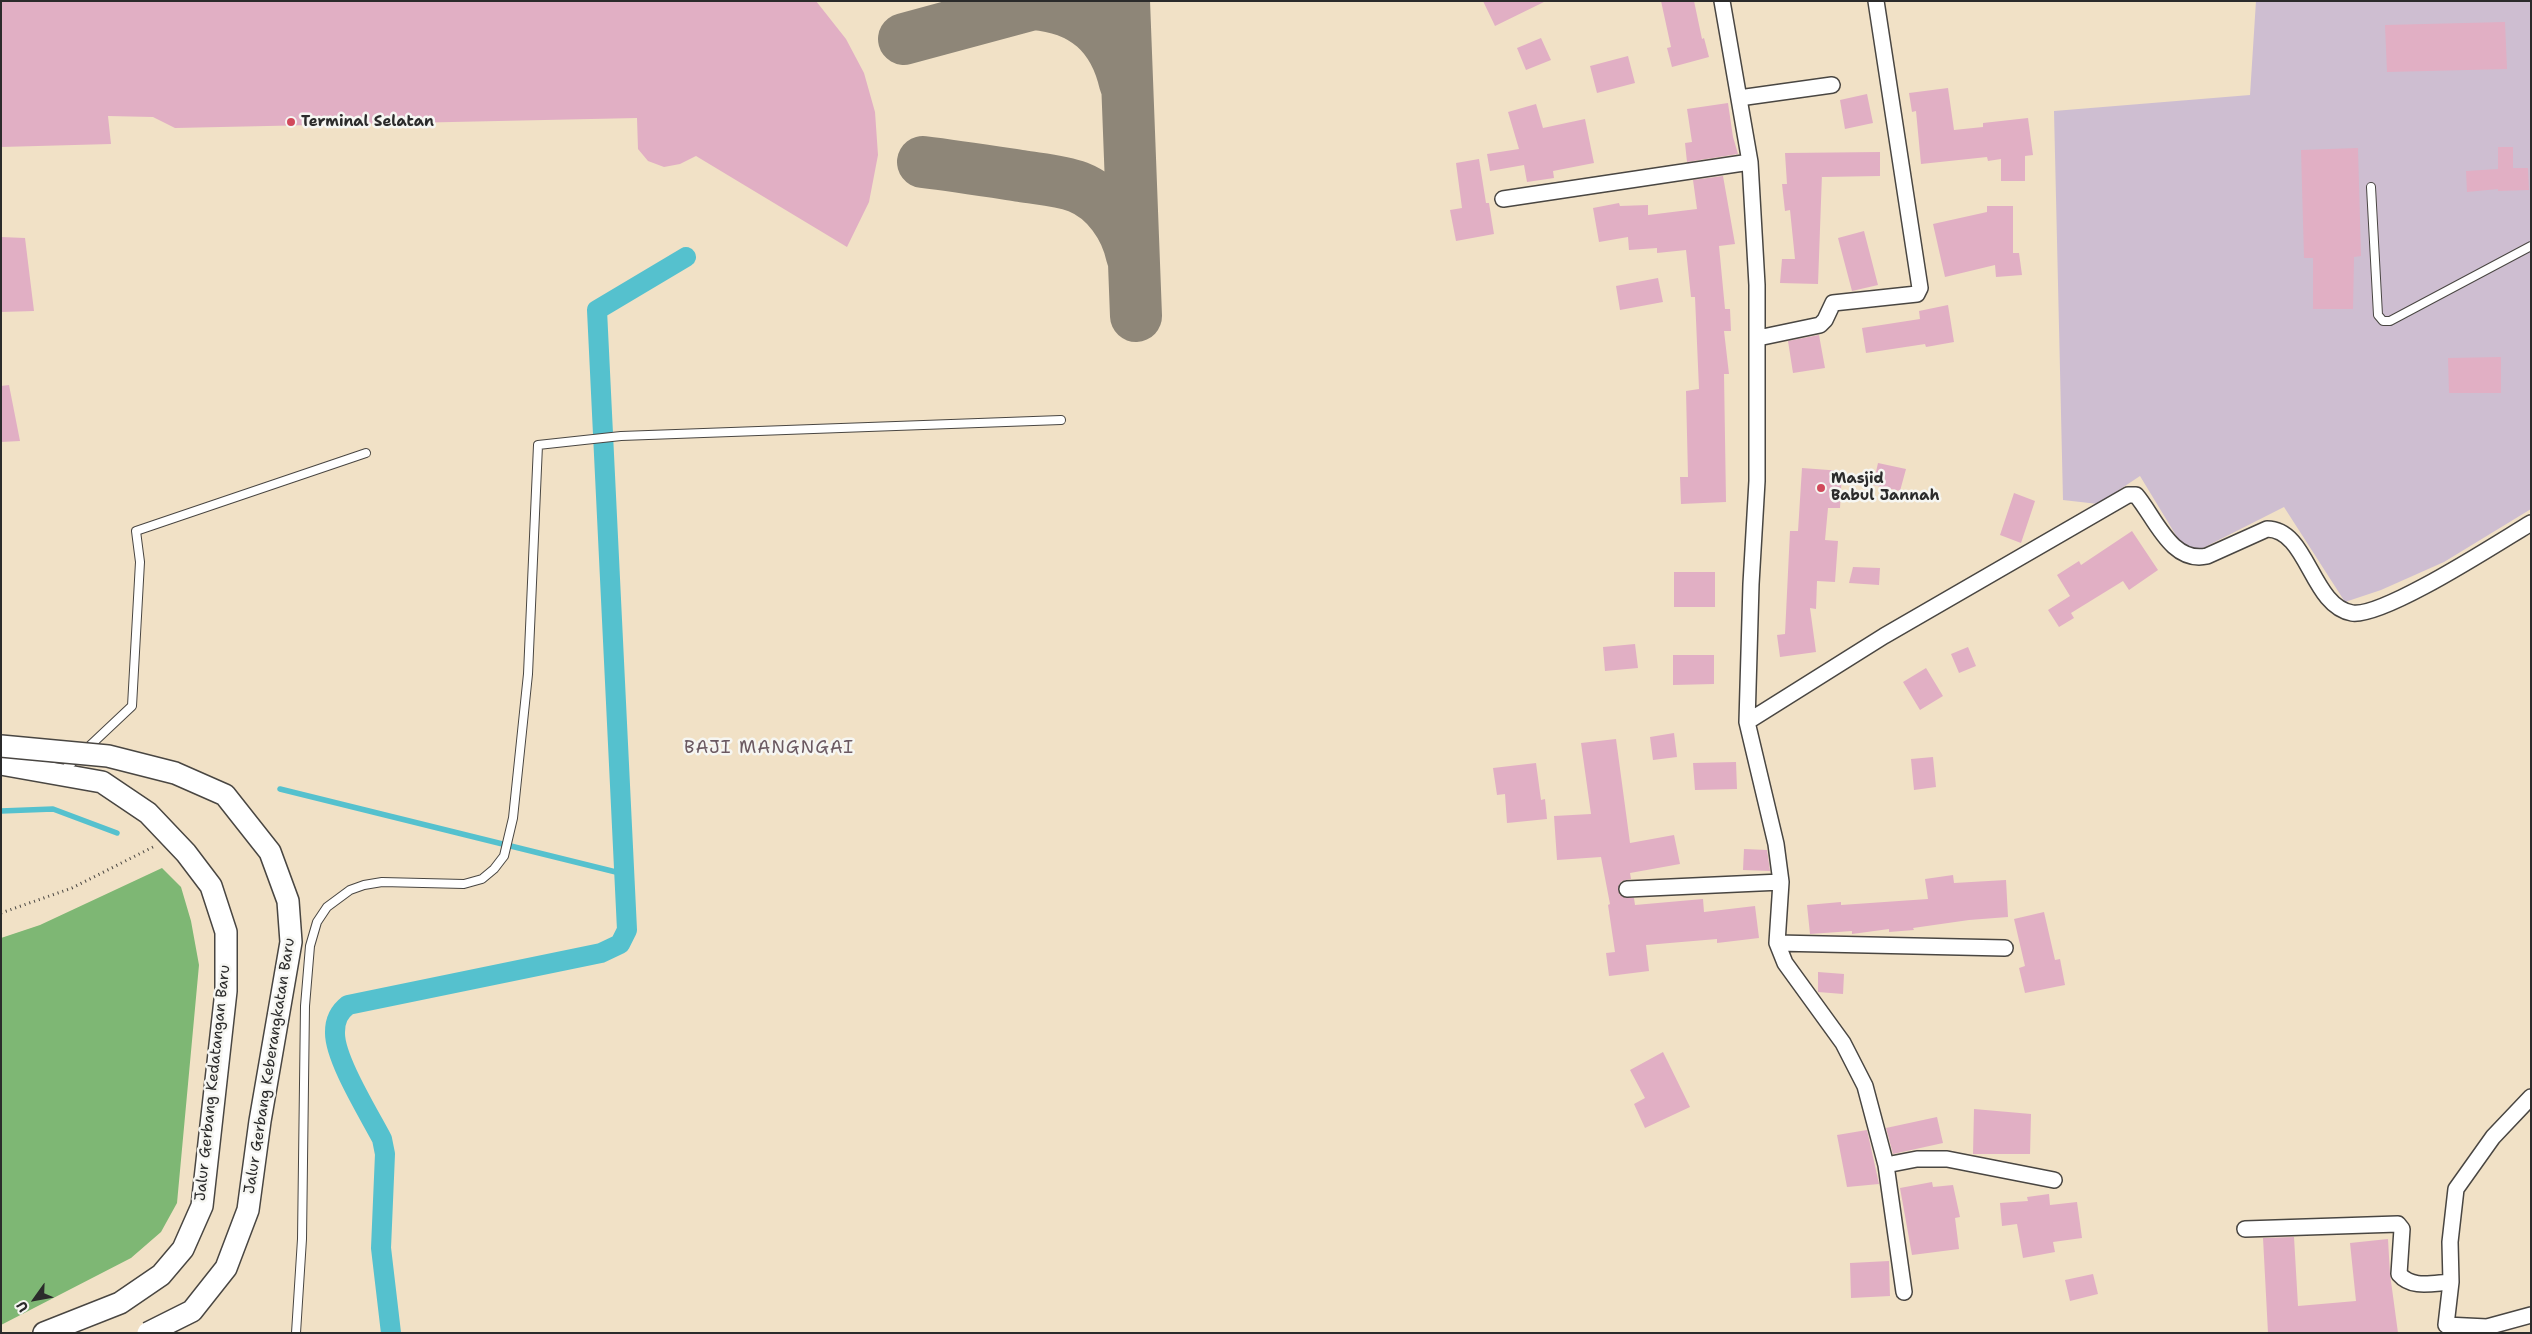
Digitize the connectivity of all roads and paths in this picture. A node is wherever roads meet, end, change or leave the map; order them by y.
1 (1722, 1) edge
2 (1876, 1) edge
3 (1832, 85) dead end
4 (1739, 98) junction
5 (1750, 162) junction
6 (2371, 186) dead end
7 (1503, 199) dead end
8 (2531, 246) edge
9 (1758, 338) junction
10 (1061, 420) dead end
11 (366, 453) dead end
12 (2531, 523) edge
13 (1747, 722) junction
14 (1, 746) edge
15 (1, 764) edge
16 (60, 774) junction
17 (171, 837) junction
18 (1781, 882) junction
19 (1627, 889) dead end
20 (1, 913) edge
21 (1777, 943) junction
22 (2005, 948) dead end
23 (2531, 1097) edge
24 (1886, 1165) junction
25 (2054, 1180) dead end
26 (2245, 1229) dead end
27 (2451, 1282) junction
28 (1904, 1292) dead end
29 (2531, 1316) edge
30 (2446, 1329) edge
31 (44, 1333) edge
32 (148, 1333) edge
33 (296, 1333) edge

1 - 4 street
2 - 9 street
3 - 4 street
4 - 5 street
5 - 7 street
5 - 9 street
6 - 8 lane
9 - 13 street
10 - 33 lane
11 - 16 lane
12 - 13 street
13 - 18 street
14 - 32 street, Jalur Gerbang Keberangkatan Baru, bridge
15 - 16 street, Jalur Gerbang Kedatangan Baru
16 - 17 street, Jalur Gerbang Kedatangan Baru
17 - 20 path
17 - 31 street, Jalur Gerbang Kedatangan Baru
18 - 19 street
18 - 21 street
21 - 22 street
21 - 24 street
23 - 27 street
24 - 25 street
24 - 28 street
26 - 27 street
27 - 30 street
29 - 30 street

